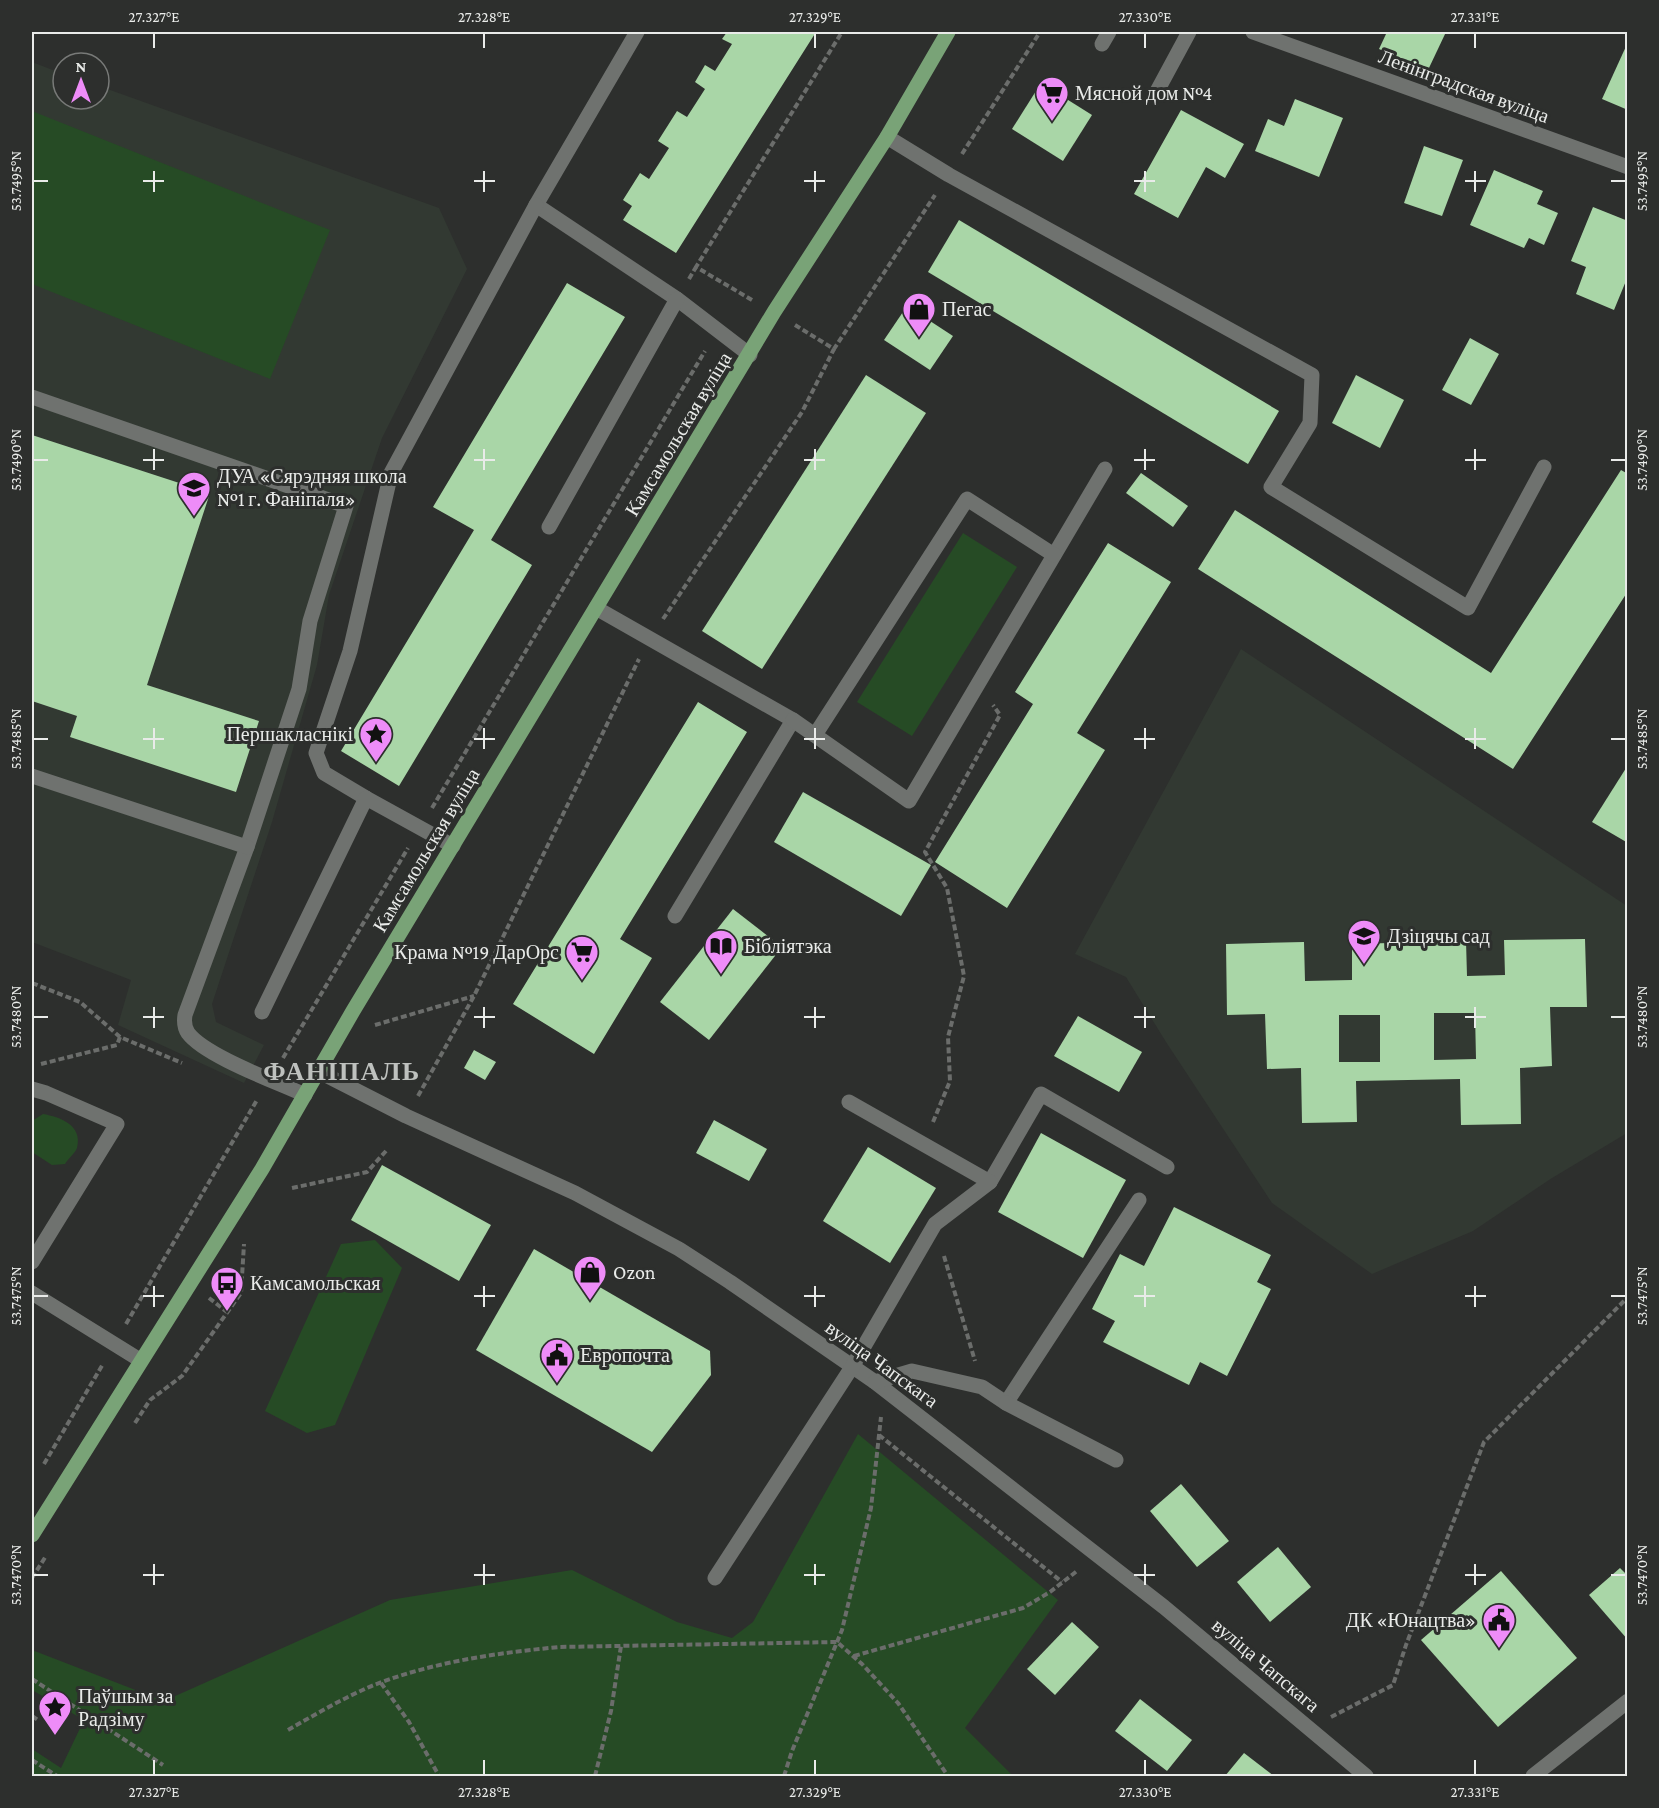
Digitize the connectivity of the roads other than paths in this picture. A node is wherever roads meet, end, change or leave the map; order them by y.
1 (637, 32) edge
2 (948, 32) edge
3 (1189, 32) edge
4 (1253, 32) edge
5 (1155, 95) dead end
6 (887, 137) junction
7 (1628, 167) edge
8 (536, 205) junction
9 (676, 299) junction
10 (750, 355) junction
11 (32, 397) edge
12 (1544, 467) dead end
13 (1105, 469) dead end
14 (549, 527) dead end
15 (1054, 555) junction
16 (596, 608) junction
17 (793, 720) junction
18 (815, 735) junction
19 (32, 776) edge
20 (366, 798) junction
21 (453, 846) junction
22 (247, 847) junction
23 (675, 916) dead end
24 (262, 1012) dead end
25 (318, 1071) junction
26 (32, 1089) edge
27 (305, 1095) junction
28 (849, 1102) dead end
29 (1167, 1167) dead end
30 (990, 1182) junction
31 (1139, 1200) dead end
32 (32, 1262) edge
33 (32, 1293) edge
34 (140, 1360) junction
35 (852, 1367) junction
36 (879, 1386) junction
37 (1006, 1403) junction
38 (1116, 1460) dead end
39 (32, 1535) edge
40 (715, 1578) dead end
41 (1628, 1701) edge
42 (1366, 1776) edge
43 (1533, 1776) edge

1 - 8 street
2 - 6 main road, Камсамольская вуліца
3 - 5 street
4 - 7 street, Ленінградская вуліца
6 - 10 main road, Камсамольская вуліца
6 - 12 street
8 - 9 street
8 - 20 street
9 - 10 street
9 - 14 street
10 - 16 main road, Камсамольская вуліца
11 - 22 street
13 - 15 street
15 - 18 street
15 - 18 street
16 - 17 street
16 - 21 main road, Камсамольская вуліца
17 - 18 street
17 - 23 street
19 - 22 street
20 - 21 street
20 - 24 street
21 - 25 main road, Камсамольская вуліца
22 - 27 street
25 - 27 main road, Камсамольская вуліца
25 - 35 street, вуліца Чапскага
26 - 32 street
27 - 34 main road, Камсамольская вуліца
28 - 30 street
29 - 30 street
30 - 35 street
31 - 37 street
33 - 34 street
34 - 39 main road, Камсамольская вуліца
35 - 36 street, вуліца Чапскага
35 - 40 street
36 - 37 street
36 - 42 street, вуліца Чапскага
37 - 38 street
41 - 43 street

